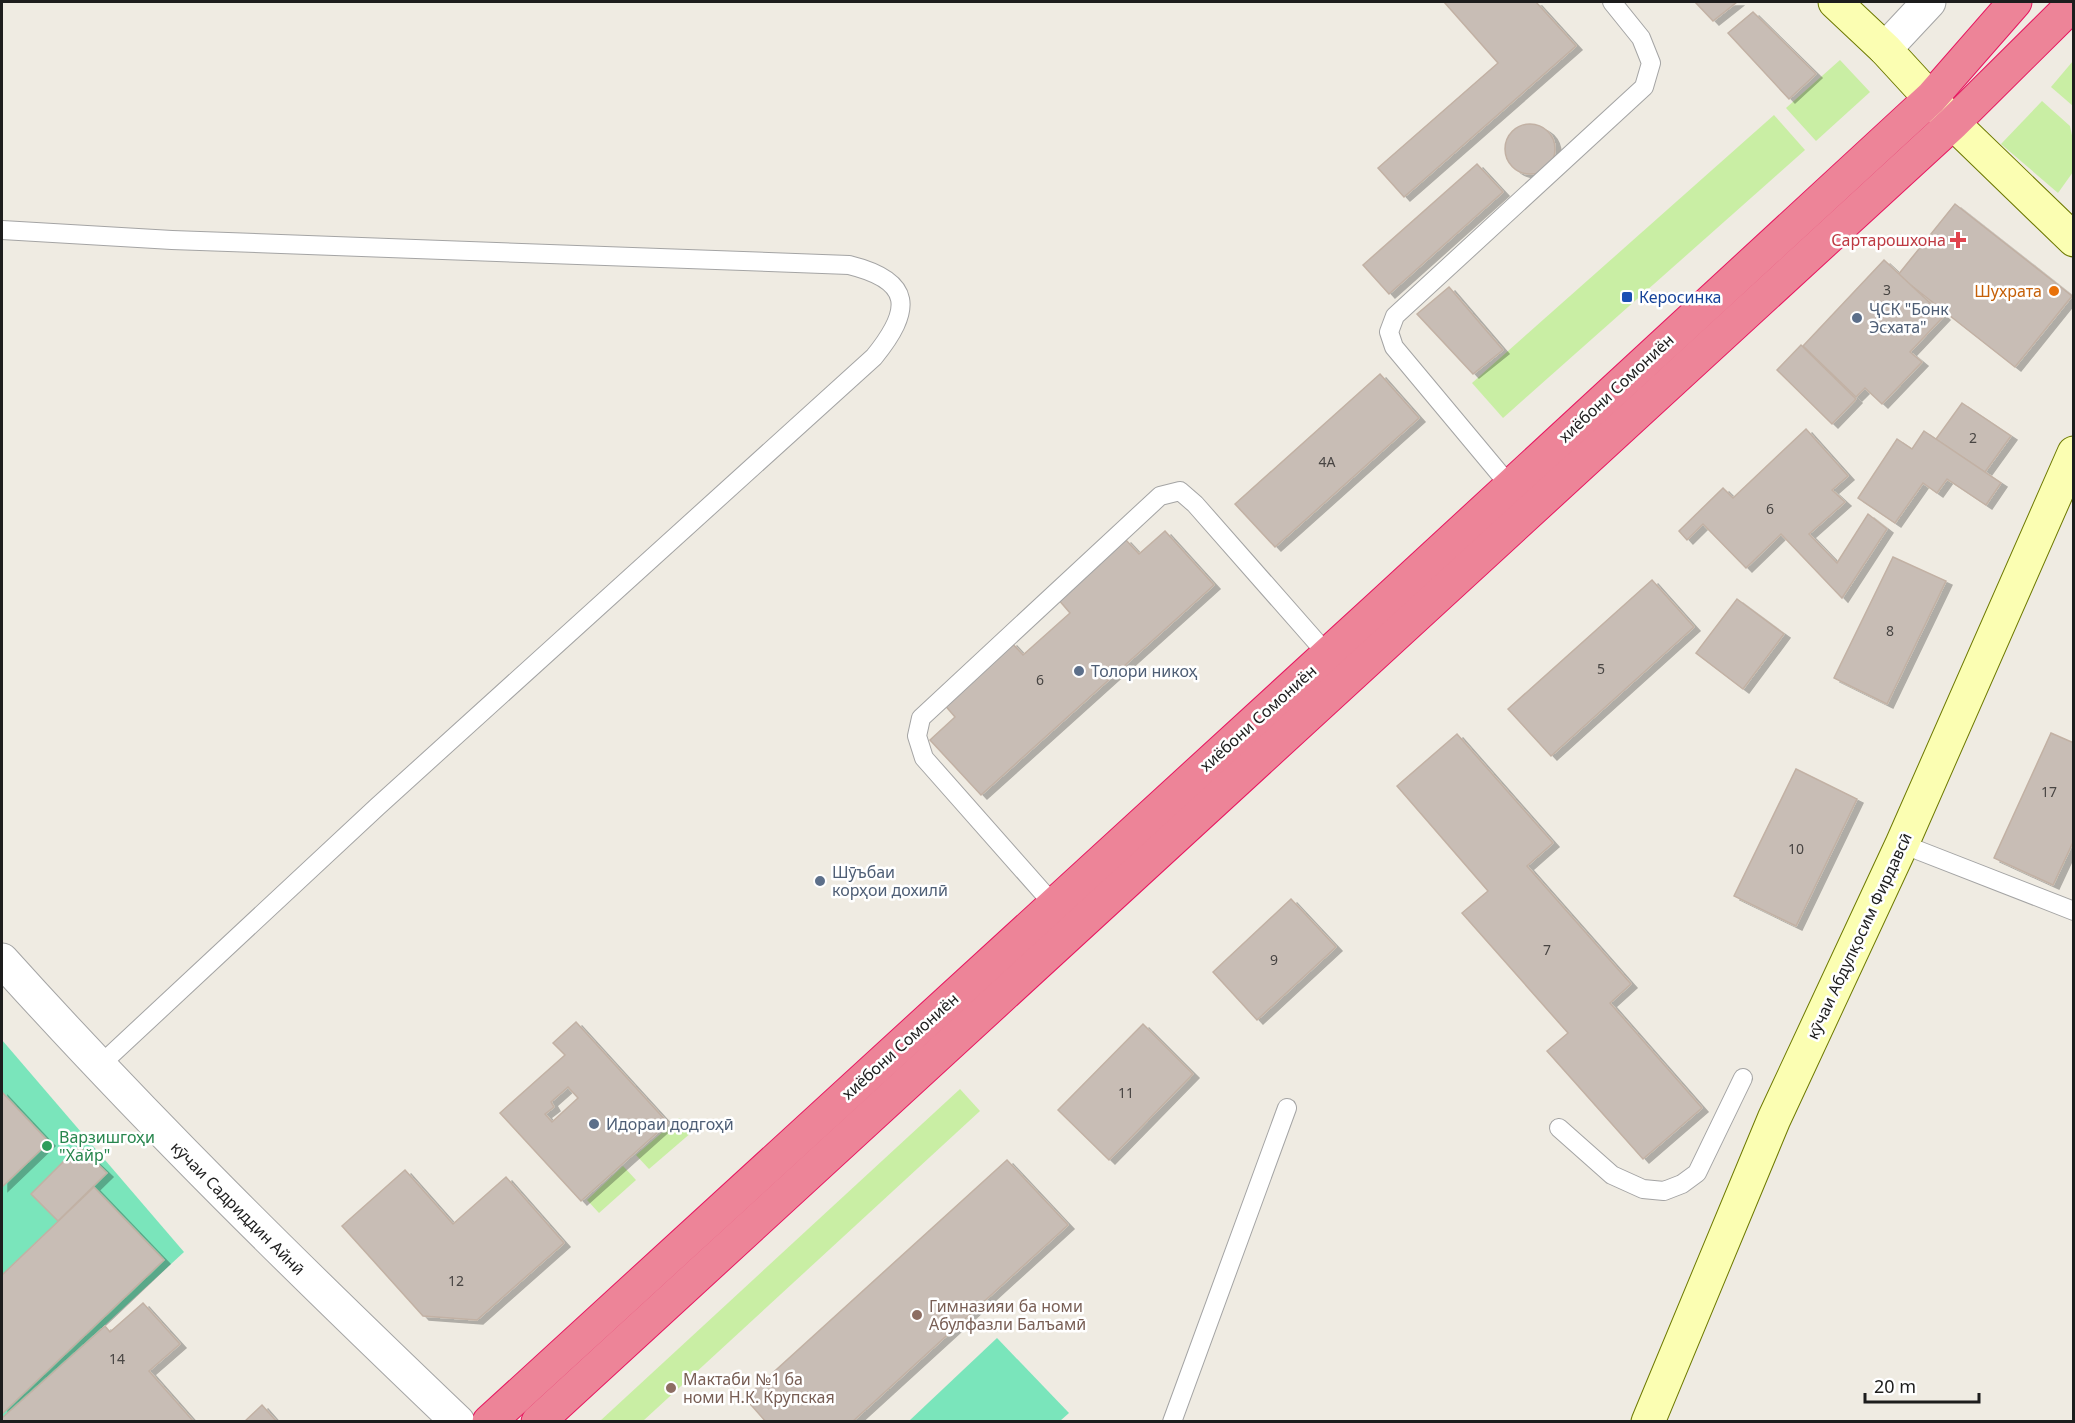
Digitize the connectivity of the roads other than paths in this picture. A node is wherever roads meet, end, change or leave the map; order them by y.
1 (1612, 2) edge
2 (1835, 2) edge
3 (1929, 2) edge
4 (2015, 2) edge
5 (2073, 3) edge
6 (1886, 49) junction
7 (1930, 98) junction
8 (1953, 123) junction
9 (2, 230) edge
10 (2073, 240) edge
11 (2073, 453) edge
12 (1510, 486) junction
13 (1327, 654) junction
14 (1902, 844) junction
15 (1054, 905) junction
16 (2073, 911) edge
17 (2, 960) edge
18 (98, 1067) junction
19 (1743, 1077) dead end
20 (1287, 1108) dead end
21 (1559, 1128) dead end
22 (458, 1422) edge
23 (489, 1422) edge
24 (538, 1422) edge
25 (1172, 1422) edge
26 (1648, 1422) edge

1 - 12 lane
2 - 6 street
3 - 6 street
4 - 7 highway, хиёбони Сомониён
5 - 8 highway, хиёбони Сомониён
6 - 7 street
7 - 8 street
7 - 12 highway, хиёбони Сомониён
8 - 10 street
8 - 24 highway, хиёбони Сомониён
9 - 18 lane
11 - 14 street, кӯчаи Абдулқосим Фирдавсӣ
12 - 13 highway, хиёбони Сомониён
13 - 15 highway, хиёбони Сомониён
13 - 15 lane
14 - 16 lane
14 - 26 street, кӯчаи Абдулқосим Фирдавсӣ
15 - 23 highway, хиёбони Сомониён
17 - 18 street, кӯчаи Садриддин Айнӣ
18 - 22 street, кӯчаи Садриддин Айнӣ
19 - 21 lane
20 - 25 lane

